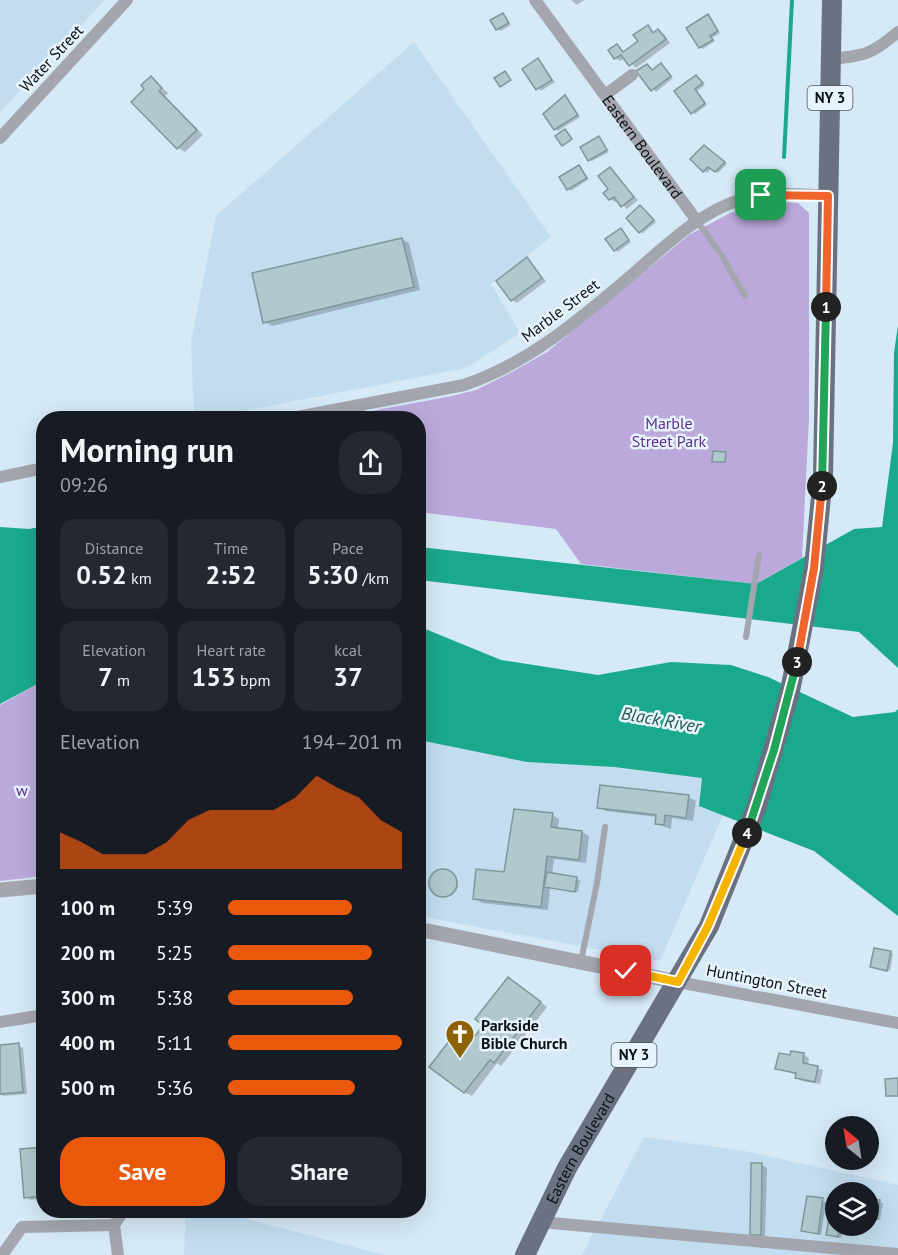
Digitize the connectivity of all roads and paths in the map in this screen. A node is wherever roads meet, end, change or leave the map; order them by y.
1 (127, 0) edge
2 (535, 0) edge
3 (832, 0) edge
4 (898, 32) edge
5 (831, 59) junction
6 (632, 75) dead end
7 (605, 95) junction
8 (0, 138) edge
9 (828, 196) junction
10 (697, 221) junction
11 (745, 296) dead end
12 (362, 405) junction
13 (330, 411) edge
14 (362, 411) edge
15 (36, 470) edge
16 (0, 477) edge
17 (759, 555) dead end
18 (746, 637) dead end
19 (605, 827) dead end
20 (36, 887) edge
21 (0, 890) edge
22 (426, 931) edge
23 (581, 962) junction
24 (678, 982) junction
25 (36, 1016) edge
26 (0, 1022) edge
27 (898, 1023) edge
28 (119, 1218) edge
29 (540, 1222) junction
30 (114, 1225) junction
31 (898, 1254) edge
32 (2, 1255) edge
33 (118, 1255) edge
34 (525, 1255) edge

1 - 8 street, Water Street
2 - 7 street, Eastern Boulevard
3 - 5 main road, NY 3
4 - 5 street
5 - 9 main road, NY 3
6 - 7 street
7 - 10 street, Eastern Boulevard
9 - 10 street, Marble Street
9 - 24 main road, Eastern Boulevard / NY 3
10 - 11 lane, Eastern Boulevard
10 - 12 street, Marble Street
12 - 13 street, Marble Street
12 - 14 lane
15 - 16 street
17 - 18 lane
19 - 23 lane
20 - 21 street
22 - 23 street, Huntington Street
23 - 24 street, Huntington Street
24 - 27 street, Huntington Street
24 - 29 main road, Eastern Boulevard / NY 3
25 - 26 street
28 - 30 street
29 - 31 street
29 - 34 main road, Eastern Boulevard / NY 3
30 - 32 street
30 - 33 street

